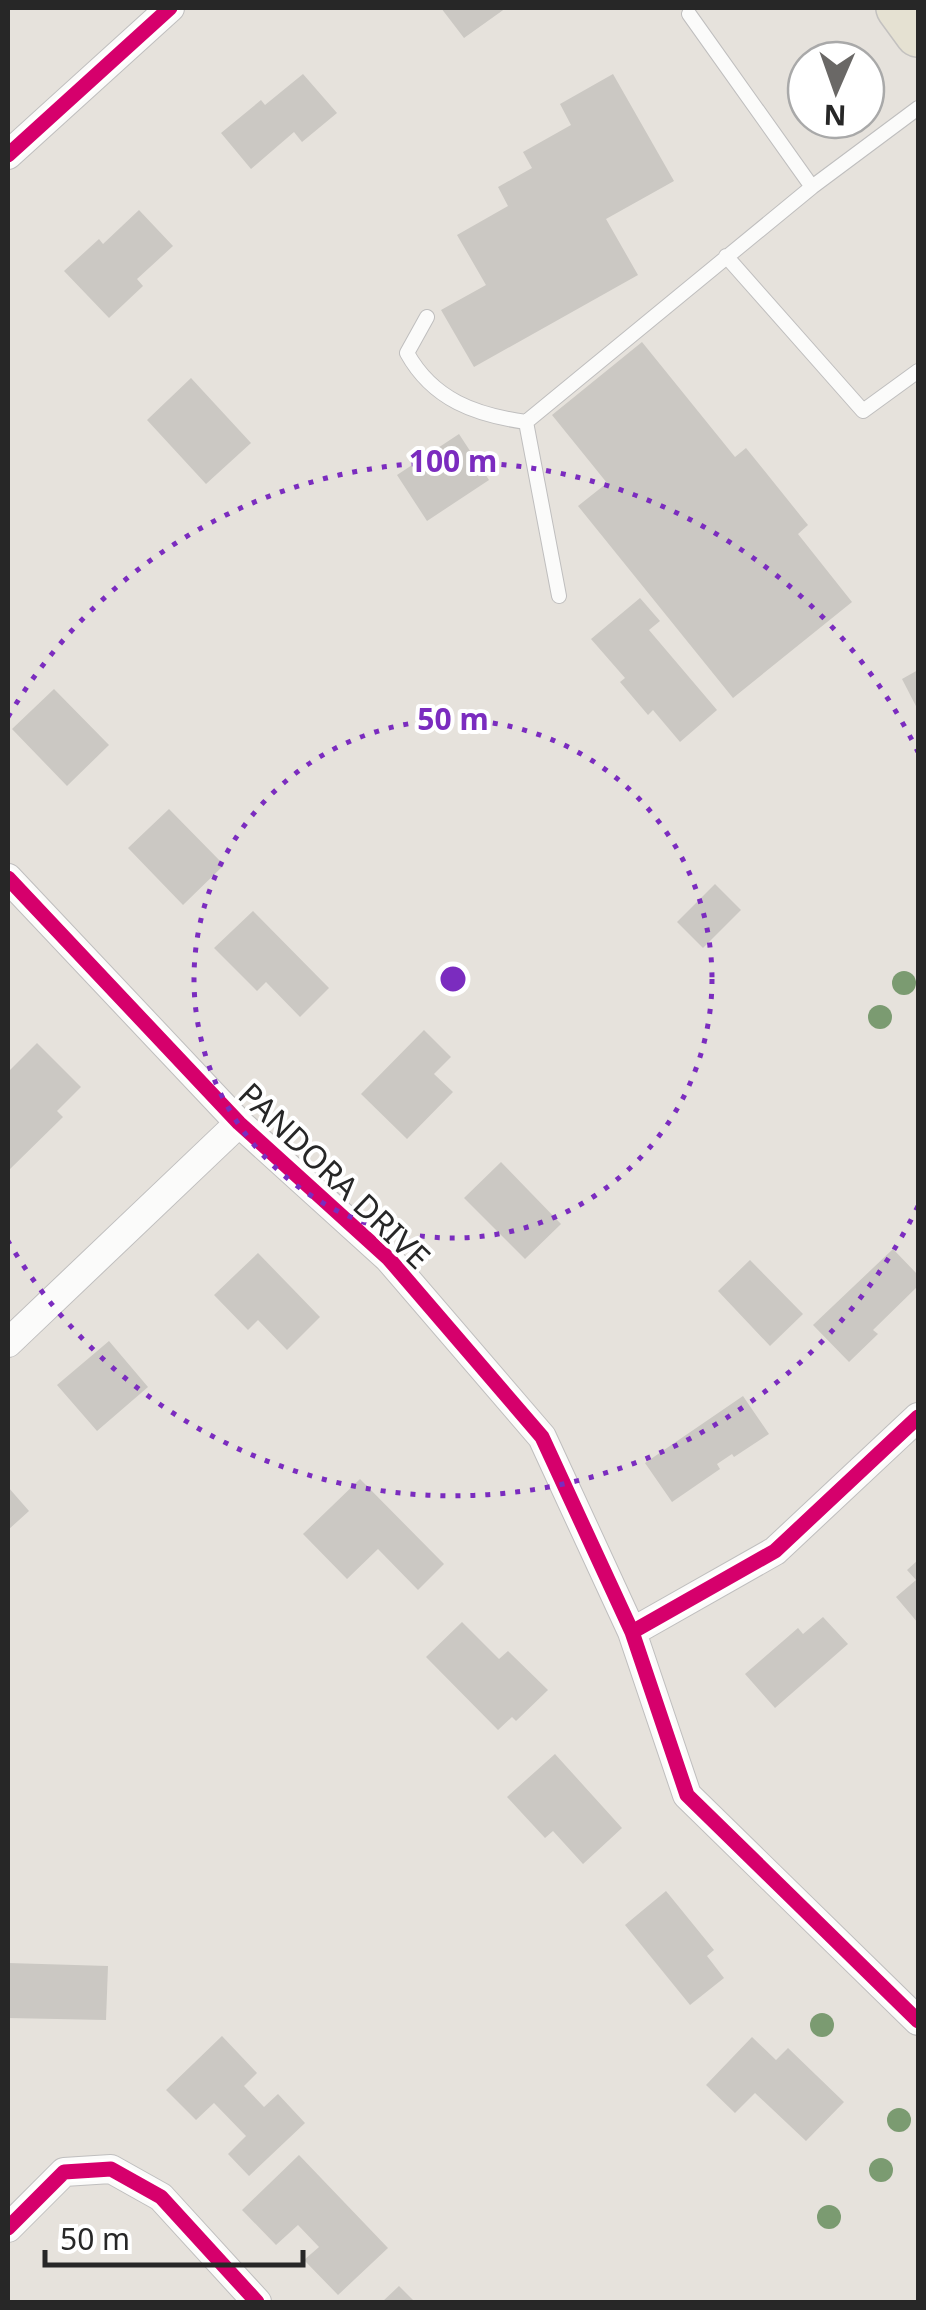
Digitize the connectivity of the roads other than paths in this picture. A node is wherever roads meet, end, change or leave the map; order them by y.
1 (170, 8) edge
2 (899, 8) edge
3 (690, 10) edge
4 (918, 34) edge
5 (918, 108) edge
6 (8, 155) edge
7 (812, 187) junction
8 (726, 256) junction
9 (426, 317) dead end
10 (918, 372) edge
11 (526, 422) junction
12 (559, 596) dead end
13 (8, 878) edge
14 (239, 1123) junction
15 (8, 1342) edge
16 (918, 1417) edge
17 (632, 1632) junction
18 (918, 2021) edge
19 (8, 2228) edge
20 (257, 2302) edge

1 - 6 street
2 - 4 main road
3 - 7 lane
5 - 7 lane
7 - 8 lane
8 - 10 lane
8 - 11 lane
9 - 11 lane
11 - 12 lane
13 - 14 street, PANDORA DRIVE
14 - 15 street
14 - 17 street, PANDORA DRIVE
16 - 17 street
17 - 18 street, PANDORA DRIVE
19 - 20 street

